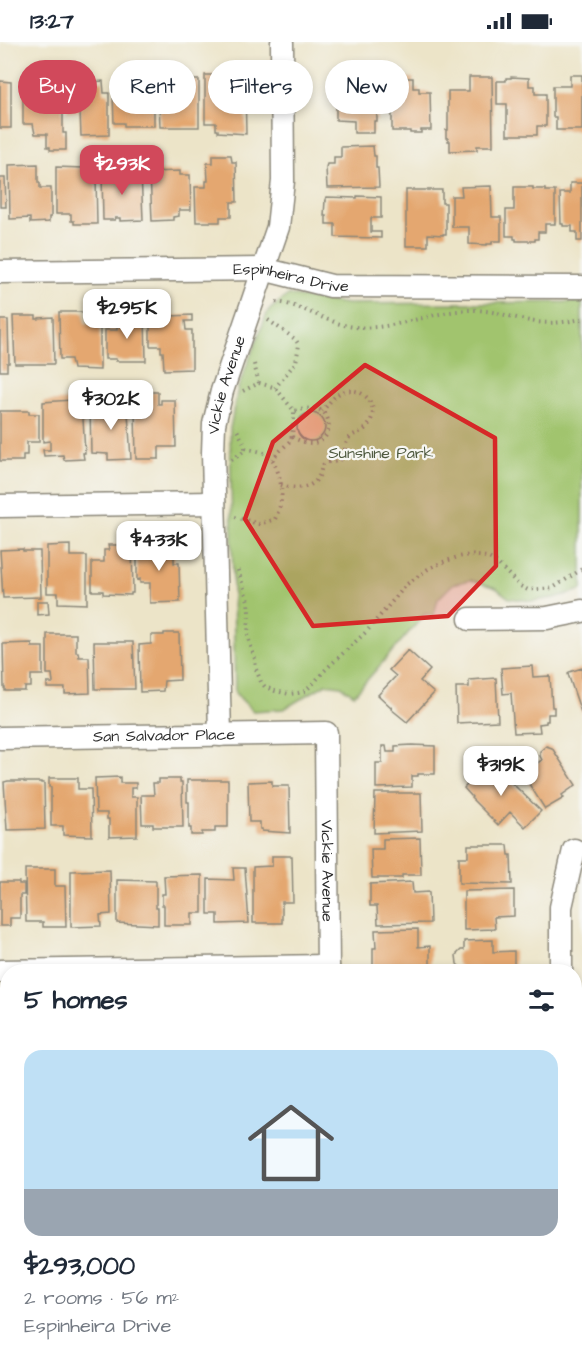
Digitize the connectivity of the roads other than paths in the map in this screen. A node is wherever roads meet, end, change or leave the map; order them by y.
1 (282, 42) edge
2 (263, 269) junction
3 (0, 272) edge
4 (582, 287) edge
5 (0, 506) edge
6 (223, 510) junction
7 (582, 611) edge
8 (470, 619) dead end
9 (326, 733) joint
10 (220, 735) junction
11 (0, 738) edge
12 (574, 850) dead end
13 (328, 964) edge
14 (561, 964) edge

1 - 2 street, Vickie Avenue
2 - 3 street, Espinheira Drive
2 - 4 street, Espinheira Drive
2 - 6 street, Vickie Avenue
5 - 6 street
6 - 10 street, Vickie Avenue
7 - 8 street
9 - 10 street, San Salvador Place
9 - 13 street, Vickie Avenue
10 - 11 street, San Salvador Place
12 - 14 street

